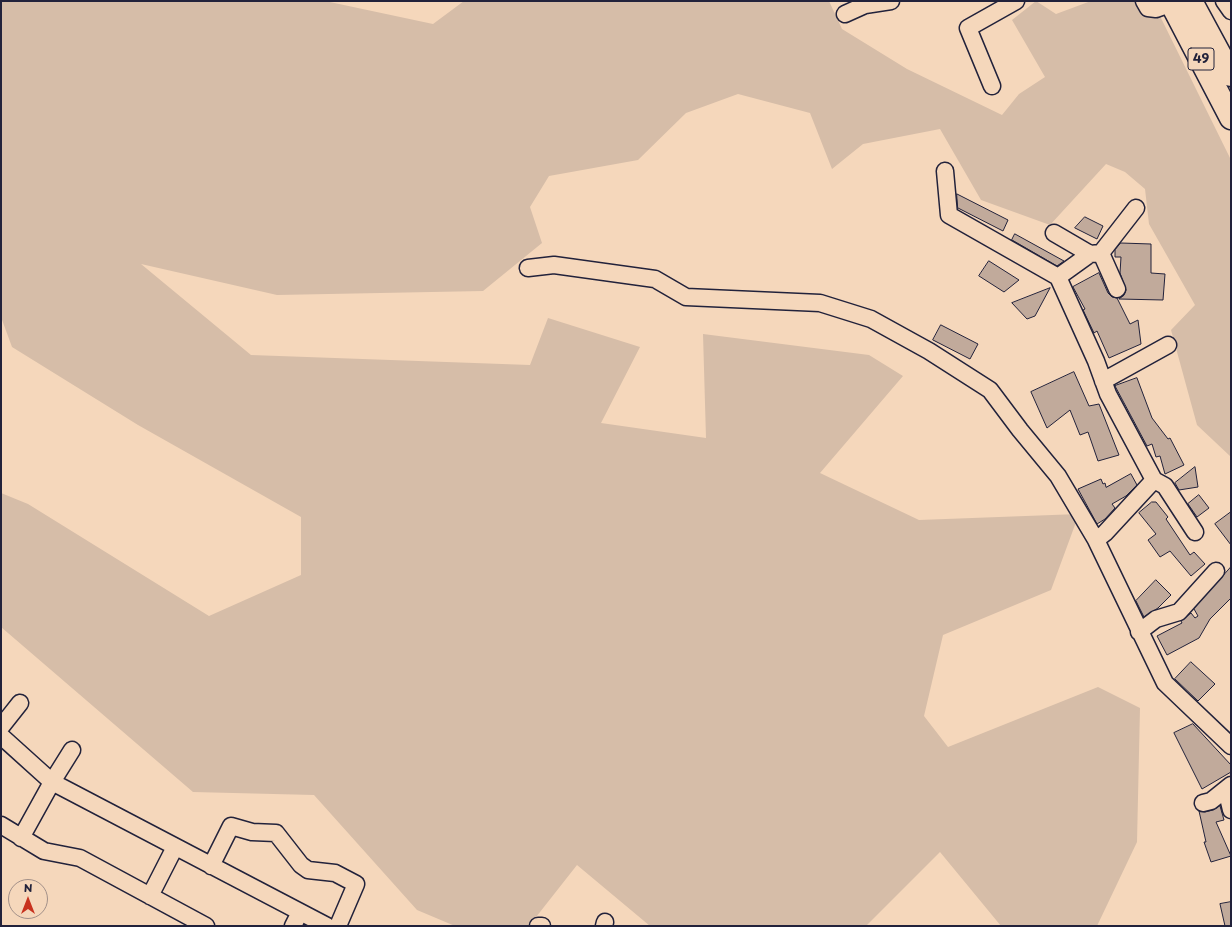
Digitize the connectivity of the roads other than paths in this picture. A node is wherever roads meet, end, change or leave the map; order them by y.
1 (891, 1) edge
2 (1016, 1) edge
3 (1144, 1) edge
4 (1224, 1) edge
5 (1178, 2) edge
6 (1231, 11) edge
7 (845, 14) dead end
8 (1231, 75) edge
9 (992, 86) dead end
10 (1231, 118) edge
11 (945, 171) dead end
12 (1136, 208) dead end
13 (1054, 233) dead end
14 (1096, 253) junction
15 (528, 268) dead end
16 (1058, 277) junction
17 (1117, 289) dead end
18 (1168, 346) dead end
19 (1103, 381) junction
20 (1154, 480) junction
21 (1196, 532) dead end
22 (1096, 540) junction
23 (1216, 571) dead end
24 (1140, 632) junction
25 (20, 703) dead end
26 (1, 726) edge
27 (1, 736) edge
28 (1231, 746) edge
29 (72, 750) dead end
30 (52, 782) junction
31 (1229, 787) edge
32 (1203, 803) dead end
33 (1231, 810) edge
34 (1, 825) edge
35 (21, 838) junction
36 (175, 847) junction
37 (211, 866) junction
38 (150, 896) junction
39 (297, 919) edge
40 (206, 926) edge
41 (328, 926) edge
42 (338, 926) edge
43 (538, 926) edge
44 (542, 926) edge

1 - 7 street
2 - 9 street
3 - 5 street
4 - 6 street
5 - 8 highway, 49
5 - 10 highway, 49
11 - 16 street
12 - 14 street
13 - 14 street
14 - 16 street
14 - 17 street
15 - 22 street
16 - 19 street
18 - 19 street
19 - 20 street
20 - 21 street
20 - 22 street
22 - 24 street
23 - 24 street
24 - 28 street
25 - 26 street
27 - 30 street
29 - 30 street
30 - 35 street
30 - 36 street
31 - 32 street
31 - 33 street
34 - 35 street
35 - 38 street
36 - 37 street
36 - 38 street
37 - 39 street
37 - 42 street
38 - 40 street
39 - 41 street
43 - 44 street

